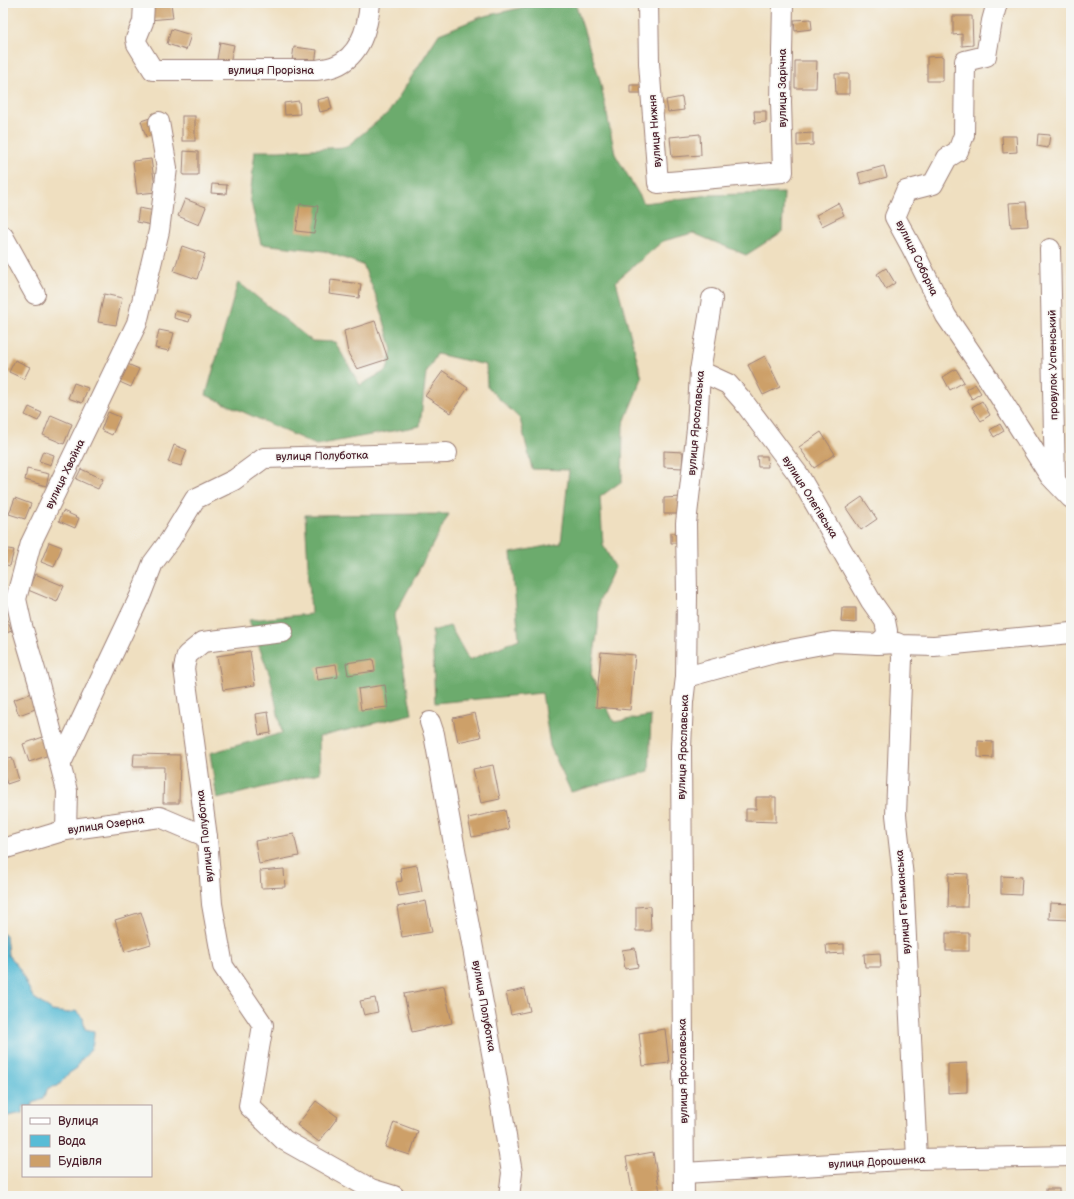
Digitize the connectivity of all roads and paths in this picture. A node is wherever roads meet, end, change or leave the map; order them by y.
1 (144, 3) edge
2 (370, 3) edge
3 (648, 3) edge
4 (783, 3) edge
5 (997, 3) edge
6 (159, 122) dead end
7 (783, 172) joint
8 (3, 236) edge
9 (1050, 249) dead end
10 (35, 294) dead end
11 (712, 299) dead end
12 (700, 372) junction
13 (447, 453) dead end
14 (1055, 481) junction
15 (1071, 498) edge
16 (284, 632) dead end
17 (1071, 633) edge
18 (878, 644) junction
19 (901, 645) junction
20 (686, 677) junction
21 (430, 722) dead end
22 (61, 763) junction
23 (66, 830) junction
24 (207, 837) junction
25 (3, 849) edge
26 (1071, 1156) edge
27 (916, 1159) junction
28 (684, 1173) junction
29 (394, 1196) edge
30 (509, 1196) edge
31 (684, 1196) edge

1 - 2 street, вулиця Прорізна
3 - 7 street, вулиця Нижня
4 - 7 street, вулиця Зарічна
5 - 14 street, вулиця Соборна
6 - 22 street, вулиця Хвойна
8 - 10 street
9 - 14 street, провулок Успенський
11 - 12 street, вулиця Ярославська
12 - 18 street, вулиця Олегівська
12 - 20 street, вулиця Ярославська
13 - 22 street, вулиця Полуботка
14 - 15 street, вулиця Соборна
16 - 24 street, вулиця Полуботка
17 - 19 street
18 - 19 street
18 - 20 street
19 - 27 street, вулиця Гетьманська
20 - 28 street, вулиця Ярославська
21 - 30 street, вулиця Полуботка
22 - 23 street, вулиця Хвойна
23 - 24 street, вулиця Озерна
23 - 25 street, вулиця Озерна
24 - 29 street, вулиця Полуботка
26 - 27 street, вулиця Дорошенка
27 - 28 street, вулиця Дорошенка
28 - 31 street, вулиця Ярославська

